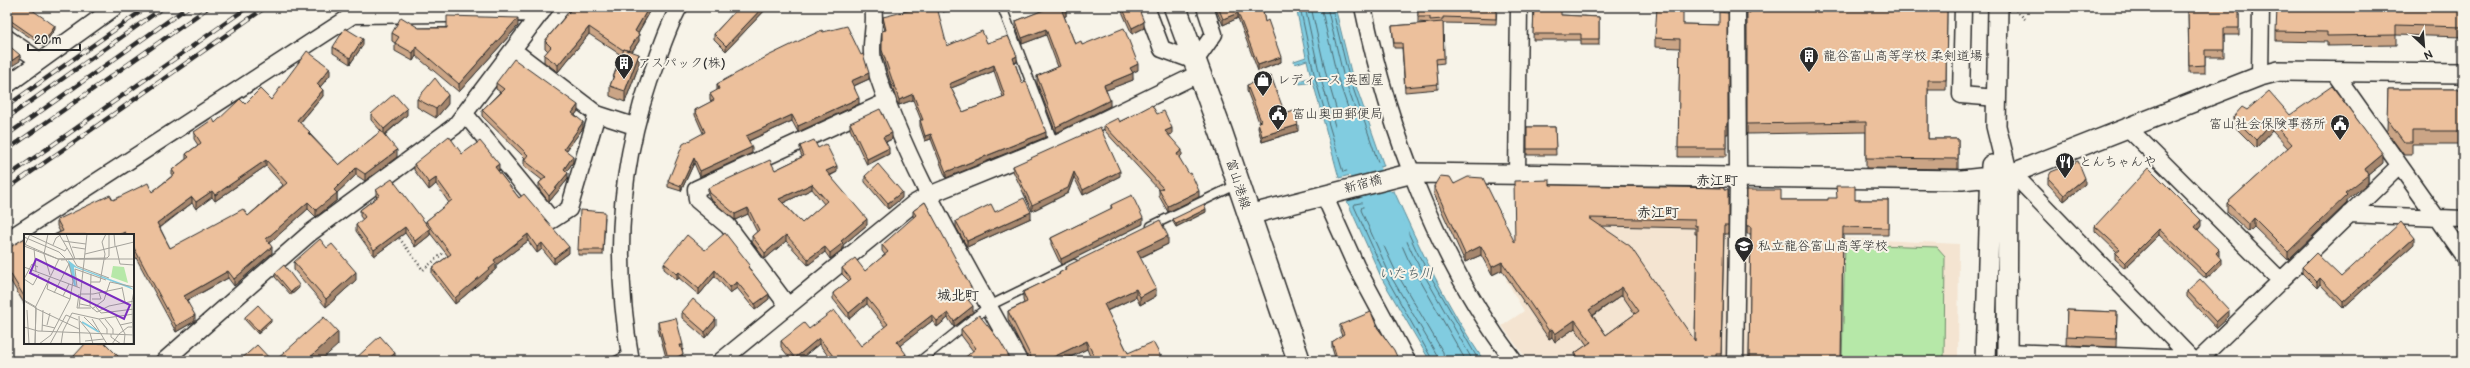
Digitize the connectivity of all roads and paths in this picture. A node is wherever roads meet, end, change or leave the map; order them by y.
1 (115, 7) edge
2 (679, 7) edge
3 (873, 7) edge
4 (1002, 7) edge
5 (1146, 7) edge
6 (1175, 7) edge
7 (1205, 7) edge
8 (1363, 7) edge
9 (1519, 7) edge
10 (1737, 7) edge
11 (2261, 7) edge
12 (2006, 8) edge
13 (543, 10) edge
14 (1958, 10) edge
15 (356, 11) edge
16 (2025, 19) dead end
17 (7, 38) edge
18 (513, 50) junction
19 (40, 61) junction
20 (1197, 67) junction
21 (2333, 71) junction
22 (2463, 73) edge
23 (2260, 76) junction
24 (7, 85) edge
25 (1997, 98) junction
26 (888, 101) junction
27 (465, 114) junction
28 (597, 114) junction
29 (634, 126) junction
30 (1996, 126) junction
31 (2127, 127) junction
32 (1054, 144) junction
33 (2399, 166) junction
34 (1404, 174) junction
35 (1517, 174) junction
36 (2008, 175) junction
37 (1989, 176) junction
38 (1738, 178) junction
39 (1239, 184) junction
40 (1328, 194) junction
41 (929, 195) junction
42 (2350, 214) junction
43 (1248, 215) junction
44 (2463, 218) edge
45 (2438, 219) junction
46 (1146, 229) edge
47 (396, 234) edge
48 (7, 240) edge
49 (453, 246) edge
50 (2463, 255) edge
51 (1082, 260) edge
52 (2281, 281) junction
53 (788, 306) junction
54 (989, 306) junction
55 (2007, 356) edge
56 (626, 359) edge
57 (2195, 360) edge
58 (164, 361) edge
59 (721, 361) edge
60 (920, 361) edge
61 (1019, 361) edge
62 (1299, 361) edge
63 (1407, 361) edge
64 (1514, 361) edge
65 (1735, 361) edge
66 (1985, 361) edge

1 - 19 street
2 - 29 street
3 - 26 street
4 - 32 lane
5 - 20 street
6 - 20 main road, 富山港線
7 - 20 street
8 - 34 street
9 - 35 street
10 - 38 street
11 - 23 street
12 - 16 path
12 - 25 street
13 - 15 street
13 - 18 street
14 - 25 street
15 - 48 street
17 - 19 street
18 - 27 street
18 - 28 street
19 - 24 street
20 - 32 street
20 - 39 main road, 富山港線
21 - 22 street, 新宿橋
21 - 23 street, 新宿橋
21 - 33 street
23 - 31 street, 新宿橋
25 - 30 street
26 - 41 street
26 - 53 street
27 - 28 street
27 - 58 street
28 - 29 street
29 - 56 street
30 - 36 street
30 - 37 street
31 - 36 street, 新宿橋
31 - 52 street
32 - 41 street
33 - 42 street
33 - 45 street
34 - 35 street, 新宿橋
34 - 40 street, 新宿橋
34 - 64 street
35 - 38 street, 新宿橋
36 - 37 street, 新宿橋
36 - 55 street
36 - 57 street
37 - 38 street, 新宿橋
37 - 66 street
38 - 65 street
39 - 43 main road, 富山港線
39 - 46 lane
40 - 43 street, 新宿橋
40 - 63 street
41 - 53 street
41 - 54 street
42 - 45 street
42 - 52 street
43 - 62 main road, 富山港線
44 - 45 street
45 - 50 street
47 - 49 path
51 - 54 lane
52 - 57 street
53 - 59 street
54 - 60 lane
54 - 61 street
55 - 57 street

